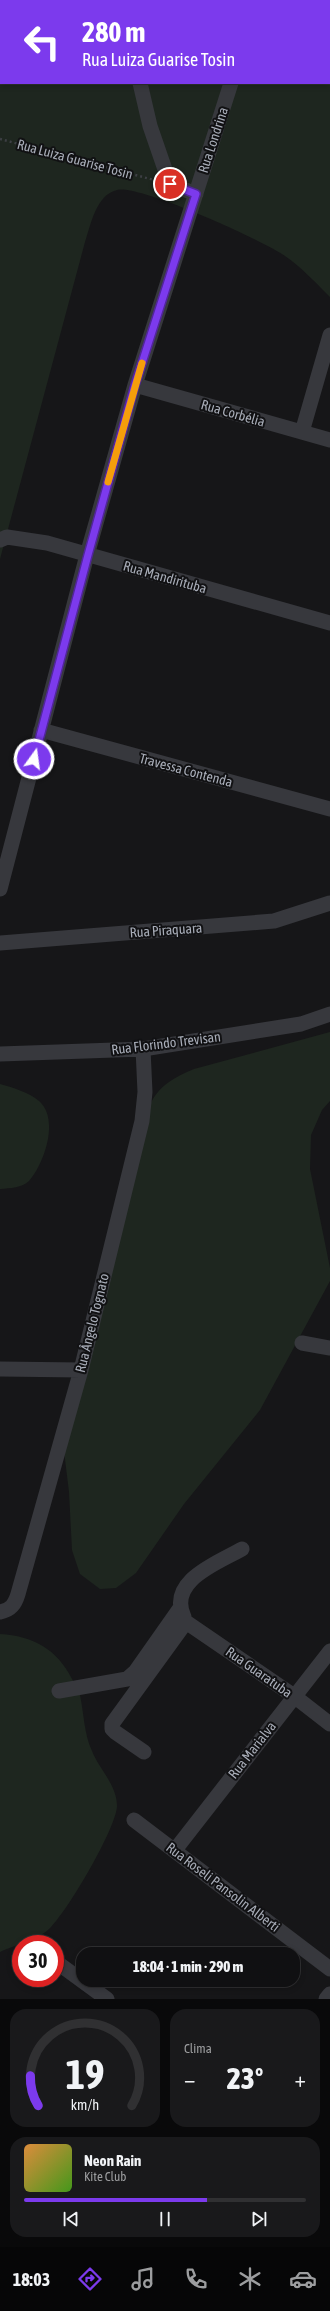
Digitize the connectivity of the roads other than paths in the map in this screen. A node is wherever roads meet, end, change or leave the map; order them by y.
1 (140, 84) edge
2 (231, 84) edge
3 (196, 194) junction
4 (330, 335) edge
5 (135, 385) junction
6 (302, 432) junction
7 (330, 440) edge
8 (0, 540) edge
9 (88, 555) junction
10 (330, 623) edge
11 (41, 730) junction
12 (330, 809) edge
13 (0, 889) edge
14 (330, 903) edge
15 (0, 943) edge
16 (330, 1014) edge
17 (143, 1049) junction
18 (0, 1051) edge
19 (302, 1343) dead end
20 (330, 1348) edge
21 (0, 1369) edge
22 (81, 1370) junction
23 (242, 1549) dead end
24 (0, 1612) edge
25 (183, 1615) junction
26 (330, 1651) edge
27 (59, 1691) dead end
28 (294, 1696) junction
29 (330, 1724) edge
30 (144, 1752) dead end
31 (134, 1820) dead end
32 (176, 1850) junction
33 (64, 1968) edge
34 (330, 1969) edge
35 (330, 1994) edge
36 (107, 1999) edge
37 (326, 1999) edge

1 - 3 street
2 - 3 street, Rua Londrina
3 - 5 street, Rua Londrina
4 - 6 street
5 - 6 street, Rua Corbélia
5 - 9 street, Rua Londrina
6 - 7 street, Rua Corbélia
8 - 9 street, Rua Mandirituba
9 - 10 street, Rua Mandirituba
9 - 11 street, Rua Londrina
11 - 12 street, Travessa Contenda
11 - 13 street, Rua Londrina
14 - 15 street, Rua Piraquara
16 - 17 street, Rua Florindo Trevisan
17 - 18 street, Rua Florindo Trevisan
17 - 22 street, Rua Ângelo Tognato
19 - 20 street
21 - 22 street
22 - 24 street, Rua Ângelo Tognato
23 - 25 street
25 - 27 street
25 - 28 street, Rua Guaratuba
25 - 30 street
26 - 28 street, Rua Marialva
28 - 29 street, Rua Guaratuba
28 - 32 street, Rua Marialva
31 - 32 street, Rua Roseli Pansolin Alberti
32 - 34 street, Rua Roseli Pansolin Alberti
33 - 36 street
35 - 37 street

